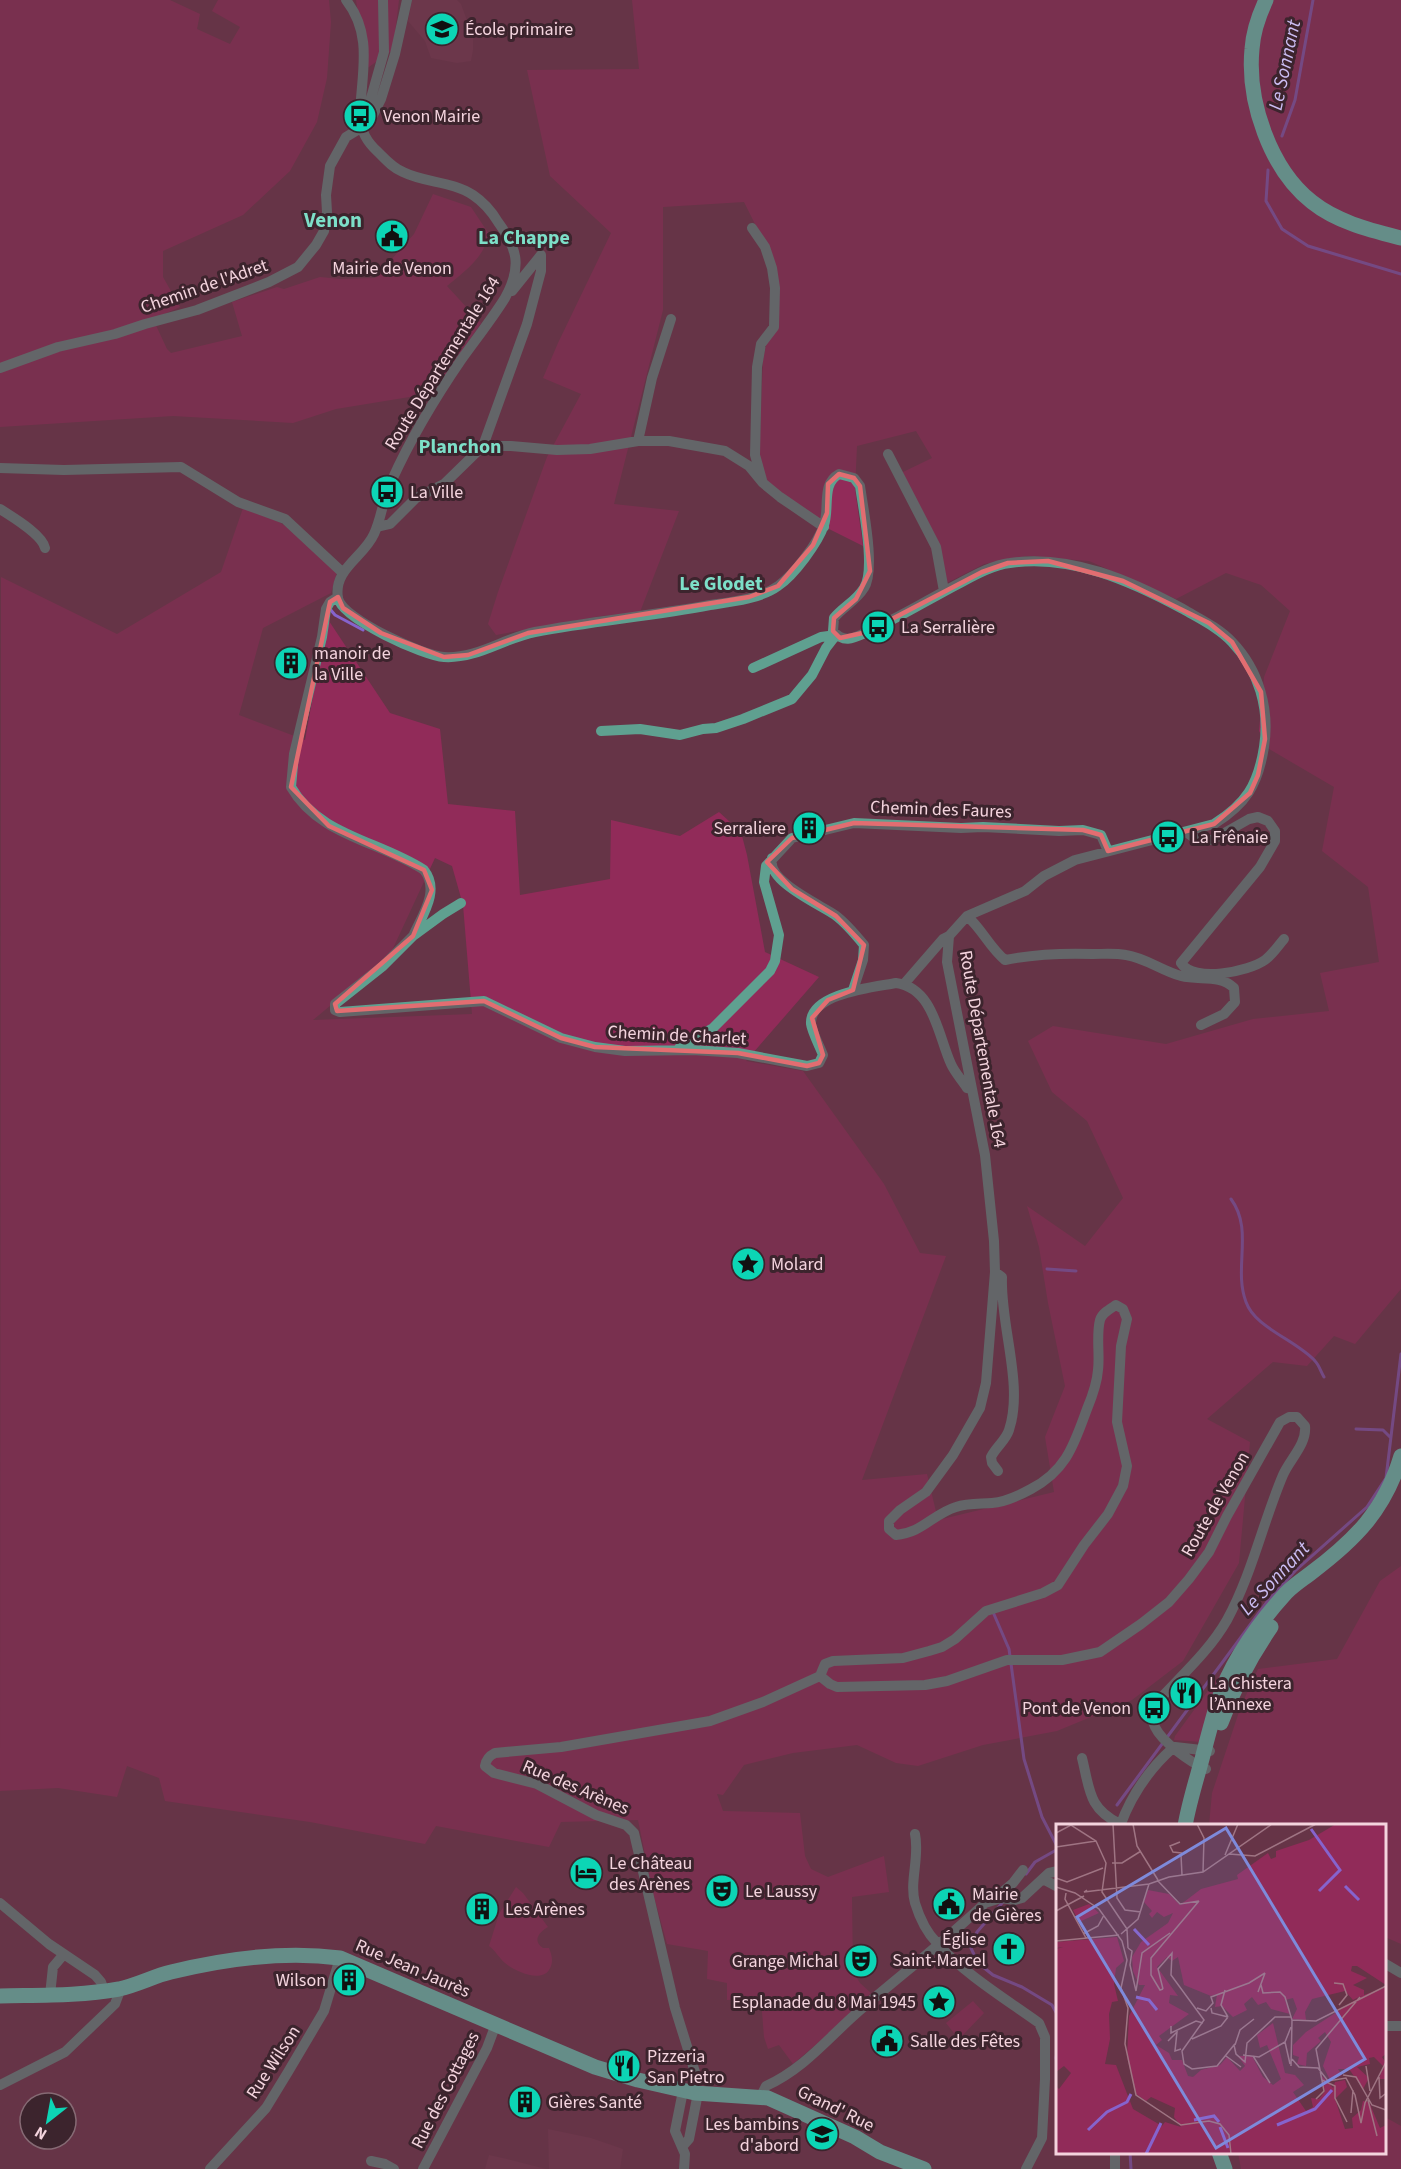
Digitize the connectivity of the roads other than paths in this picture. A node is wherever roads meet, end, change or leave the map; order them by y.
1 (346, 0) edge
2 (383, 0) edge
3 (407, 0) edge
4 (1266, 0) edge
5 (365, 126) junction
6 (752, 228) dead end
7 (1401, 238) edge
8 (505, 298) junction
9 (671, 320) dead end
10 (0, 368) edge
11 (638, 441) junction
12 (483, 446) junction
13 (888, 454) dead end
14 (0, 468) edge
15 (763, 483) junction
16 (0, 509) edge
17 (377, 527) junction
18 (824, 527) junction
19 (45, 548) dead end
20 (343, 573) junction
21 (944, 591) junction
22 (338, 597) junction
23 (836, 635) junction
24 (753, 669) dead end
25 (601, 731) dead end
26 (1186, 832) junction
27 (1108, 851) junction
28 (772, 858) junction
29 (461, 903) dead end
30 (967, 916) junction
31 (413, 936) junction
32 (949, 936) junction
33 (1284, 939) dead end
34 (904, 984) junction
35 (853, 990) junction
36 (1201, 1025) dead end
37 (677, 1051) junction
38 (972, 1089) junction
39 (995, 1272) junction
40 (1401, 1456) edge
41 (998, 1471) dead end
42 (820, 1676) junction
43 (1168, 1742) junction
44 (1208, 1751) junction
45 (1082, 1758) dead end
46 (1203, 1768) junction
47 (1118, 1824) edge
48 (1120, 1824) edge
49 (1185, 1824) edge
50 (1194, 1824) edge
51 (915, 1834) dead end
52 (1023, 1870) dead end
53 (1050, 1874) edge
54 (999, 1898) junction
55 (0, 1903) edge
56 (937, 1944) junction
57 (64, 1954) junction
58 (340, 1958) junction
59 (1386, 1965) edge
60 (1401, 1973) edge
61 (120, 1988) junction
62 (0, 1989) edge
63 (104, 1990) junction
64 (50, 1991) junction
65 (0, 1996) edge
66 (496, 2024) junction
67 (0, 2085) edge
68 (692, 2092) junction
69 (761, 2096) junction
70 (1220, 2154) edge
71 (1226, 2154) edge
72 (371, 2161) dead end
73 (210, 2169) edge
74 (393, 2169) edge
75 (423, 2169) edge
76 (684, 2169) edge
77 (924, 2169) edge
78 (1026, 2169) edge
79 (1225, 2169) edge
80 (1231, 2169) edge

1 - 5 street
2 - 5 street
3 - 5 street
4 - 7 main road
5 - 8 street, Route Départementale 164
5 - 10 street, Chemin de l'Adret
6 - 15 street
8 - 12 street
8 - 17 street, Route Départementale 164
9 - 11 street
11 - 12 street
11 - 15 street
12 - 17 street
13 - 21 street
14 - 20 street
15 - 18 street
16 - 19 street
17 - 20 street, Route Départementale 164
18 - 22 street
18 - 23 street
20 - 22 street, Route Départementale 164
21 - 23 street, Route Départementale 164
21 - 26 street, Route Départementale 164
22 - 31 street, Route Départementale 164
23 - 24 street, Route Départementale 164
23 - 25 street
26 - 27 street, Route Départementale 164
26 - 33 street
27 - 28 street, Chemin des Faures
27 - 30 street, Route Départementale 164
28 - 35 street
28 - 37 street
29 - 31 street
30 - 32 street, Route Départementale 164
30 - 36 street
31 - 37 street, Chemin de Charlet
32 - 34 street
32 - 38 street, Route Départementale 164
34 - 35 street, Chemin de Charlet
34 - 38 street
35 - 37 street, Chemin de Charlet
38 - 39 street, Route Départementale 164
39 - 41 street
39 - 42 street, Route Départementale 164
40 - 44 main road
42 - 43 street, Route de Venon
42 - 68 street, Rue des Arènes
43 - 44 street
43 - 46 street
43 - 48 street
44 - 46 main road
45 - 47 street
46 - 49 main road
46 - 50 main road
51 - 56 street
52 - 54 street
53 - 54 street
54 - 56 street
55 - 57 street
56 - 69 street
56 - 78 street
57 - 63 street
57 - 64 street
58 - 61 main road, Rue Jean Jaurès
58 - 66 main road, Rue Jean Jaurès
58 - 73 street, Rue Wilson
59 - 60 street
61 - 63 main road, Rue Jean Jaurès
61 - 67 street
62 - 64 main road
63 - 64 main road, Rue Jean Jaurès
64 - 65 main road
66 - 68 main road, Rue Jean Jaurès
66 - 75 street, Rue des Cottages
68 - 69 main road, Grand' Rue
68 - 76 street
69 - 77 main road, Grand' Rue
70 - 79 main road
71 - 80 main road
72 - 74 street

